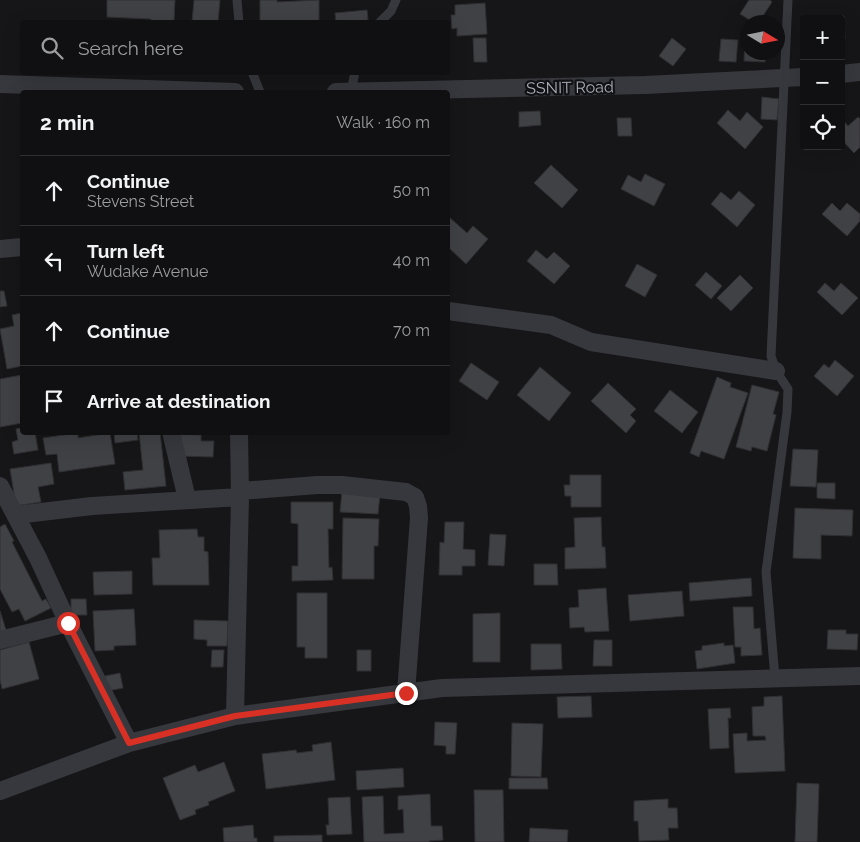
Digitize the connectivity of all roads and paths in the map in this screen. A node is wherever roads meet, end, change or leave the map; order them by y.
1 (236, 0) edge
2 (396, 0) edge
3 (788, 0) edge
4 (239, 20) edge
5 (382, 20) edge
6 (860, 72) edge
7 (845, 74) edge
8 (253, 75) edge
9 (354, 75) edge
10 (800, 77) edge
11 (783, 79) junction
12 (0, 84) edge
13 (176, 90) edge
14 (259, 90) edge
15 (351, 90) edge
16 (435, 90) edge
17 (20, 247) edge
18 (0, 249) edge
19 (450, 311) edge
20 (776, 371) junction
21 (172, 435) edge
22 (239, 435) edge
23 (0, 486) edge
24 (240, 494) junction
25 (186, 499) junction
26 (16, 515) junction
27 (68, 623) junction
28 (0, 640) edge
29 (860, 676) edge
30 (775, 678) junction
31 (406, 693) junction
32 (235, 716) junction
33 (129, 743) junction
34 (0, 790) edge

1 - 4 lane
2 - 5 lane
3 - 11 lane
6 - 7 street
8 - 14 lane
9 - 15 lane
10 - 11 street, SSNIT Road
11 - 16 street, SSNIT Road
11 - 20 lane
12 - 13 street
17 - 18 street
19 - 20 street
20 - 30 lane
21 - 25 street
22 - 24 street
23 - 26 street
24 - 25 street
24 - 31 street
24 - 32 street
25 - 26 street
26 - 27 street
27 - 28 street
27 - 33 street
29 - 30 street
30 - 31 street
31 - 32 street
32 - 33 street
33 - 34 street

